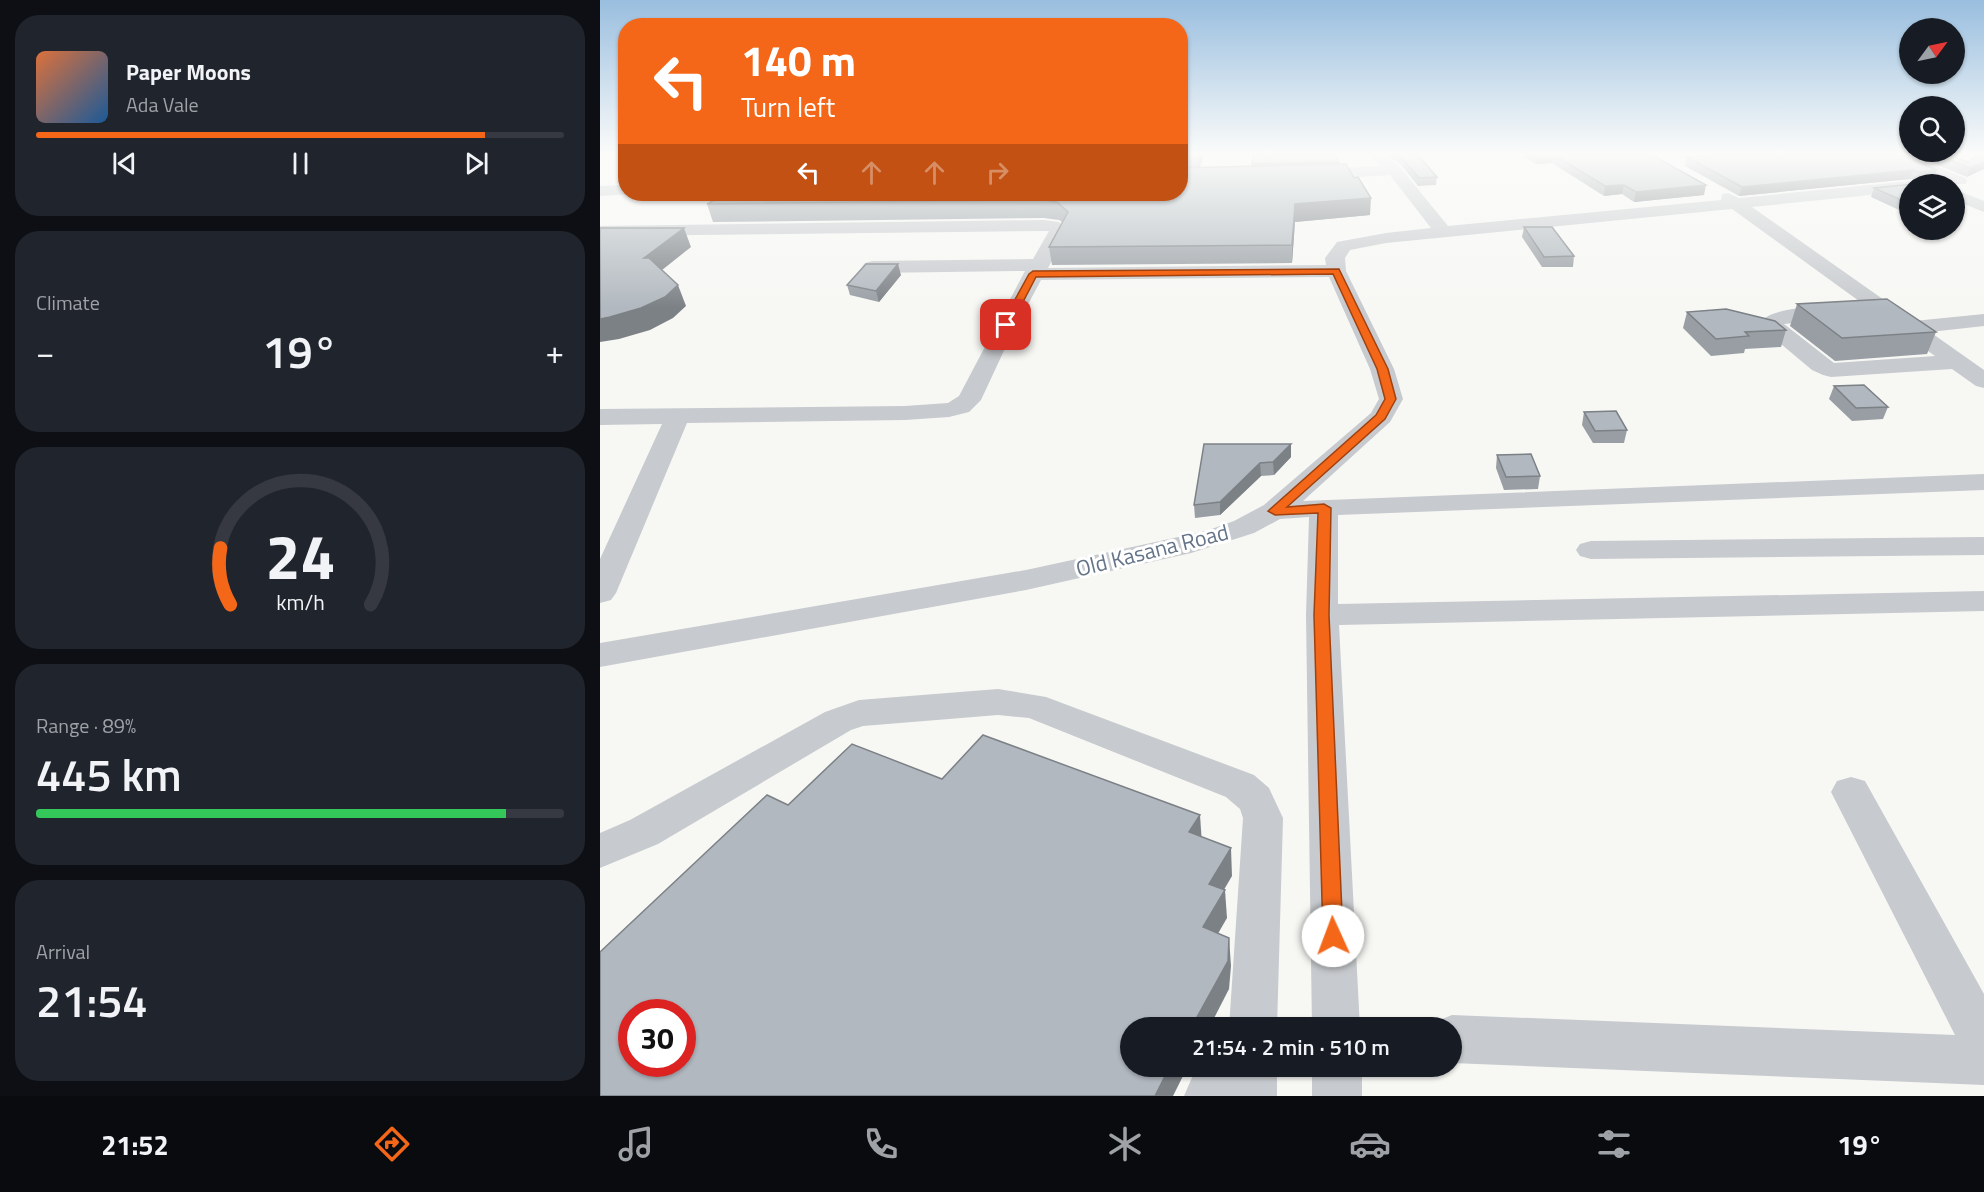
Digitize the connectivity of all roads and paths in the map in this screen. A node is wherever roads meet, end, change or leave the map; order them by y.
1 (1423, 206) edge
2 (1652, 206) edge
3 (1739, 206) edge
4 (600, 231) edge
5 (1443, 232) junction
6 (872, 267) edge
7 (1036, 270) junction
8 (1336, 271) junction
9 (1886, 311) junction
10 (1984, 320) edge
11 (1910, 328) junction
12 (1958, 362) junction
13 (1984, 381) edge
14 (678, 416) junction
15 (600, 417) edge
16 (1984, 482) edge
17 (1324, 508) junction
18 (1275, 511) junction
19 (1984, 546) edge
20 (1591, 550) dead end
21 (600, 591) edge
22 (1984, 601) edge
23 (1322, 615) junction
24 (600, 655) edge
25 (1851, 792) dead end
26 (600, 851) edge
27 (1250, 1017) edge
28 (1336, 1017) edge
29 (1462, 1039) edge
30 (1984, 1041) edge
31 (1984, 1061) edge
32 (1218, 1077) edge
33 (1252, 1077) edge
34 (1337, 1077) edge
35 (1209, 1096) edge
36 (1252, 1096) edge
37 (1337, 1096) edge

1 - 5 street
2 - 5 street
3 - 9 street
4 - 7 street
5 - 8 street
6 - 7 street
7 - 8 street
7 - 14 street
8 - 18 street, Old Kasana Road
9 - 11 street
9 - 12 street
10 - 11 street
11 - 12 street
12 - 13 street
14 - 15 street
14 - 21 street
16 - 17 street
17 - 18 street
17 - 23 street
18 - 24 street, Old Kasana Road
19 - 20 street
22 - 23 street
23 - 28 street
25 - 30 street
26 - 27 street
29 - 31 street
32 - 35 street
33 - 36 street
34 - 37 street

